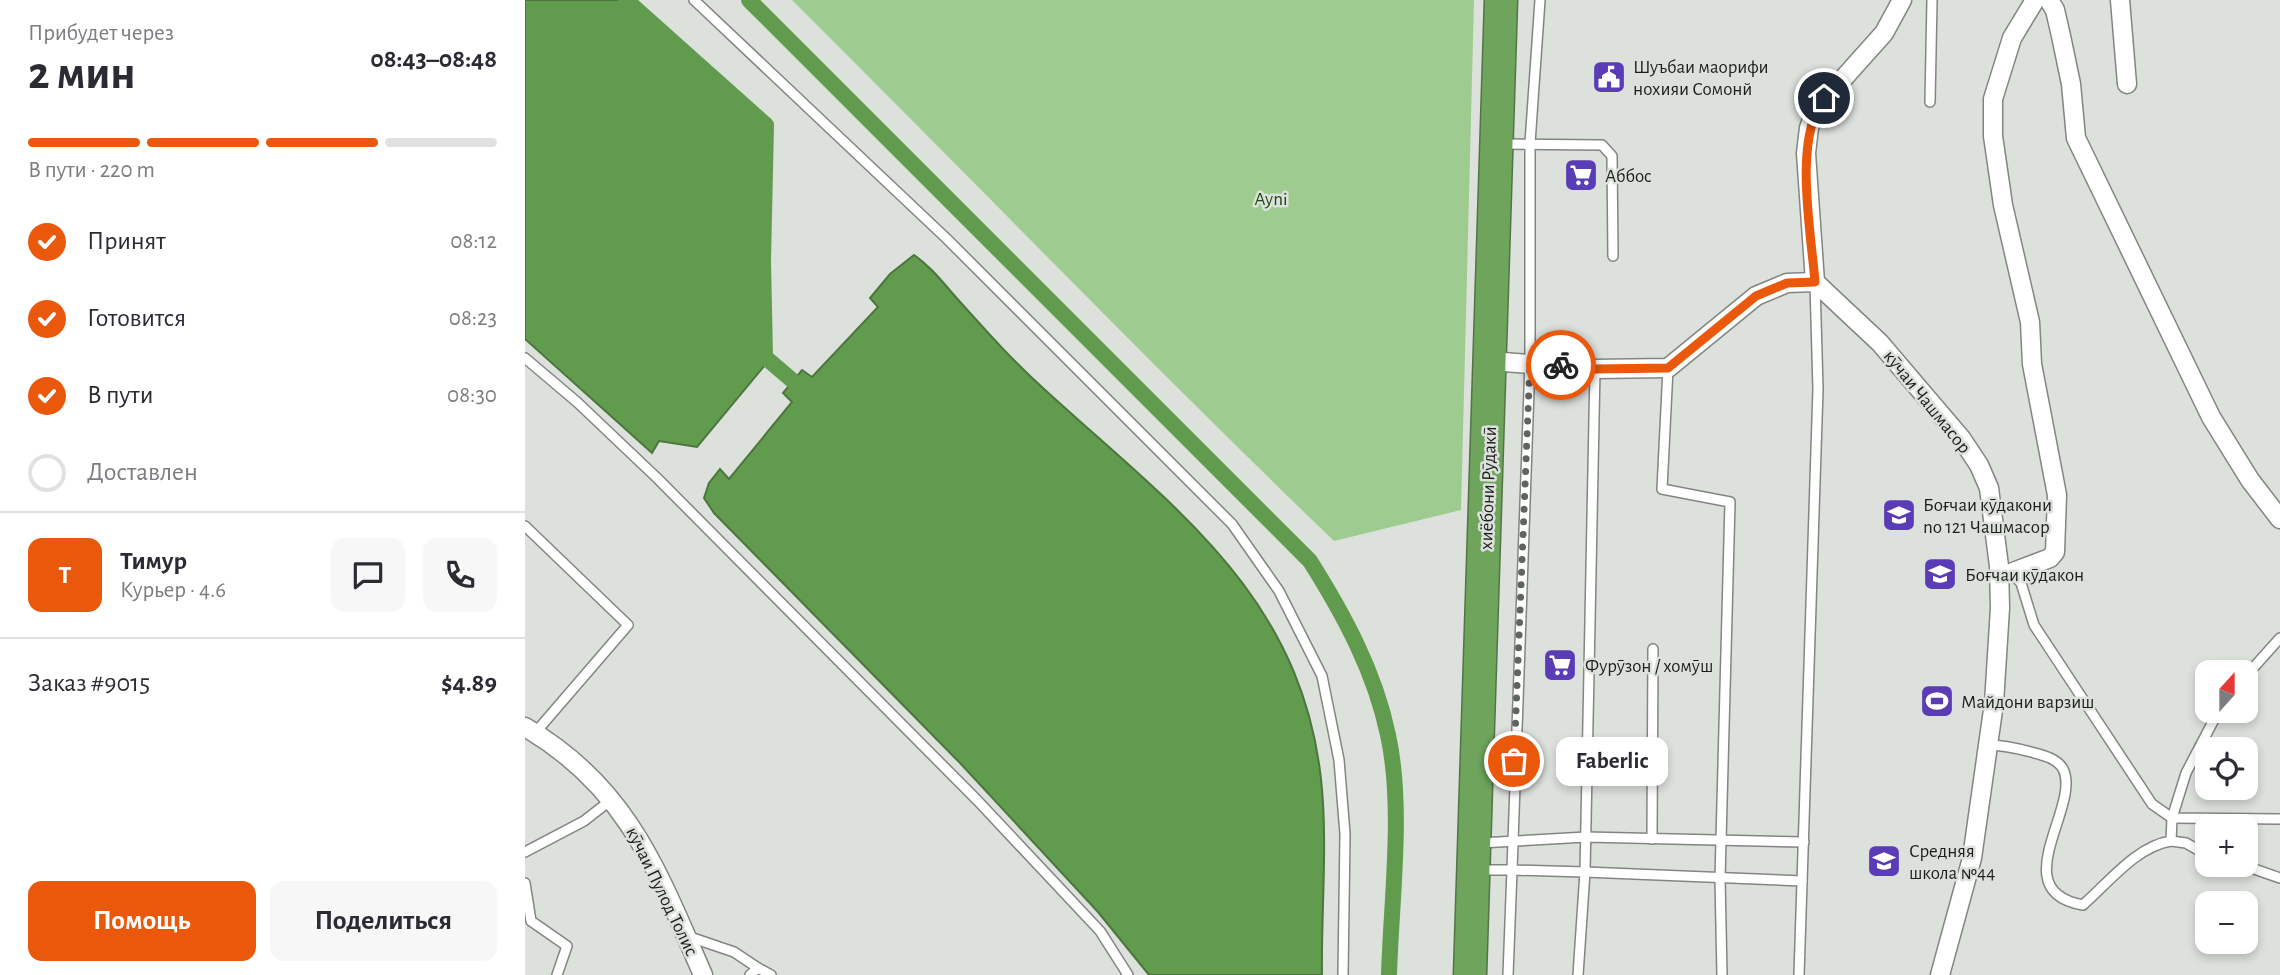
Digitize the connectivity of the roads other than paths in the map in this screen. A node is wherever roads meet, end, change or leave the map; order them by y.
1 (694, 0) edge
2 (1501, 0) edge
3 (1539, 0) edge
4 (1902, 0) edge
5 (1932, 0) edge
6 (2035, 0) edge
7 (2049, 0) edge
8 (2120, 0) edge
9 (2127, 84) dead end
10 (1930, 102) dead end
11 (1530, 143) junction
12 (1497, 144) junction
13 (1613, 256) dead end
14 (1815, 282) junction
15 (525, 358) edge
16 (1491, 361) junction
17 (1530, 362) junction
18 (1668, 368) junction
19 (1595, 369) junction
20 (2280, 519) edge
21 (525, 526) edge
22 (2006, 569) junction
23 (2280, 638) edge
24 (1653, 649) dead end
25 (2258, 663) edge
26 (2212, 723) edge
27 (530, 730) edge
28 (1988, 745) junction
29 (612, 799) junction
30 (2172, 818) junction
31 (2280, 820) edge
32 (1586, 837) junction
33 (1651, 839) junction
34 (1721, 840) junction
35 (1511, 841) junction
36 (2171, 841) junction
37 (1804, 842) junction
38 (2195, 849) edge
39 (525, 852) edge
40 (1474, 857) junction
41 (1512, 870) junction
42 (2258, 870) edge
43 (1585, 872) junction
44 (1720, 878) junction
45 (2280, 878) edge
46 (1802, 881) junction
47 (525, 883) edge
48 (686, 936) junction
49 (754, 972) edge
50 (557, 975) edge
51 (703, 975) edge
52 (771, 975) edge
53 (1128, 975) edge
54 (1343, 975) edge
55 (1470, 975) edge
56 (1508, 975) edge
57 (1578, 975) edge
58 (1722, 975) edge
59 (1799, 975) edge
60 (1940, 975) edge

1 - 54 lane
2 - 12 highway, хиёбони Рӯдакӣ
3 - 11 lane
4 - 14 street
5 - 10 lane
6 - 22 street
7 - 20 street
8 - 9 street
11 - 12 lane
11 - 13 lane
11 - 17 lane
12 - 16 highway, хиёбони Рӯдакӣ
14 - 18 street
14 - 22 street, кӯчаи Чашмасор
14 - 37 lane
15 - 53 lane
16 - 17 street
16 - 40 highway, хиёбони Рӯдакӣ
17 - 19 street
17 - 35 lane
18 - 19 street
18 - 34 lane
19 - 32 lane
21 - 27 lane
22 - 28 street, кӯчаи Чашмасор
22 - 30 lane
23 - 25 lane
24 - 33 lane
26 - 30 lane
27 - 29 street, кӯчаи Пулод Толис
28 - 36 lane
28 - 60 street, кӯчаи Чашмасор
29 - 39 lane
29 - 48 street, кӯчаи Пулод Толис
30 - 31 lane
30 - 36 lane
32 - 33 lane
32 - 35 lane
32 - 43 lane
33 - 34 lane
34 - 37 lane
34 - 44 lane
35 - 40 lane
35 - 41 lane
36 - 38 lane
37 - 46 lane
40 - 41 lane
40 - 55 highway, хиёбони Рӯдакӣ
41 - 43 lane
41 - 56 lane
42 - 45 lane
43 - 44 lane
43 - 57 lane
44 - 46 lane
44 - 58 lane
46 - 59 lane
47 - 50 lane
48 - 49 lane
48 - 51 street, кӯчаи Пулод Толис
49 - 52 lane

